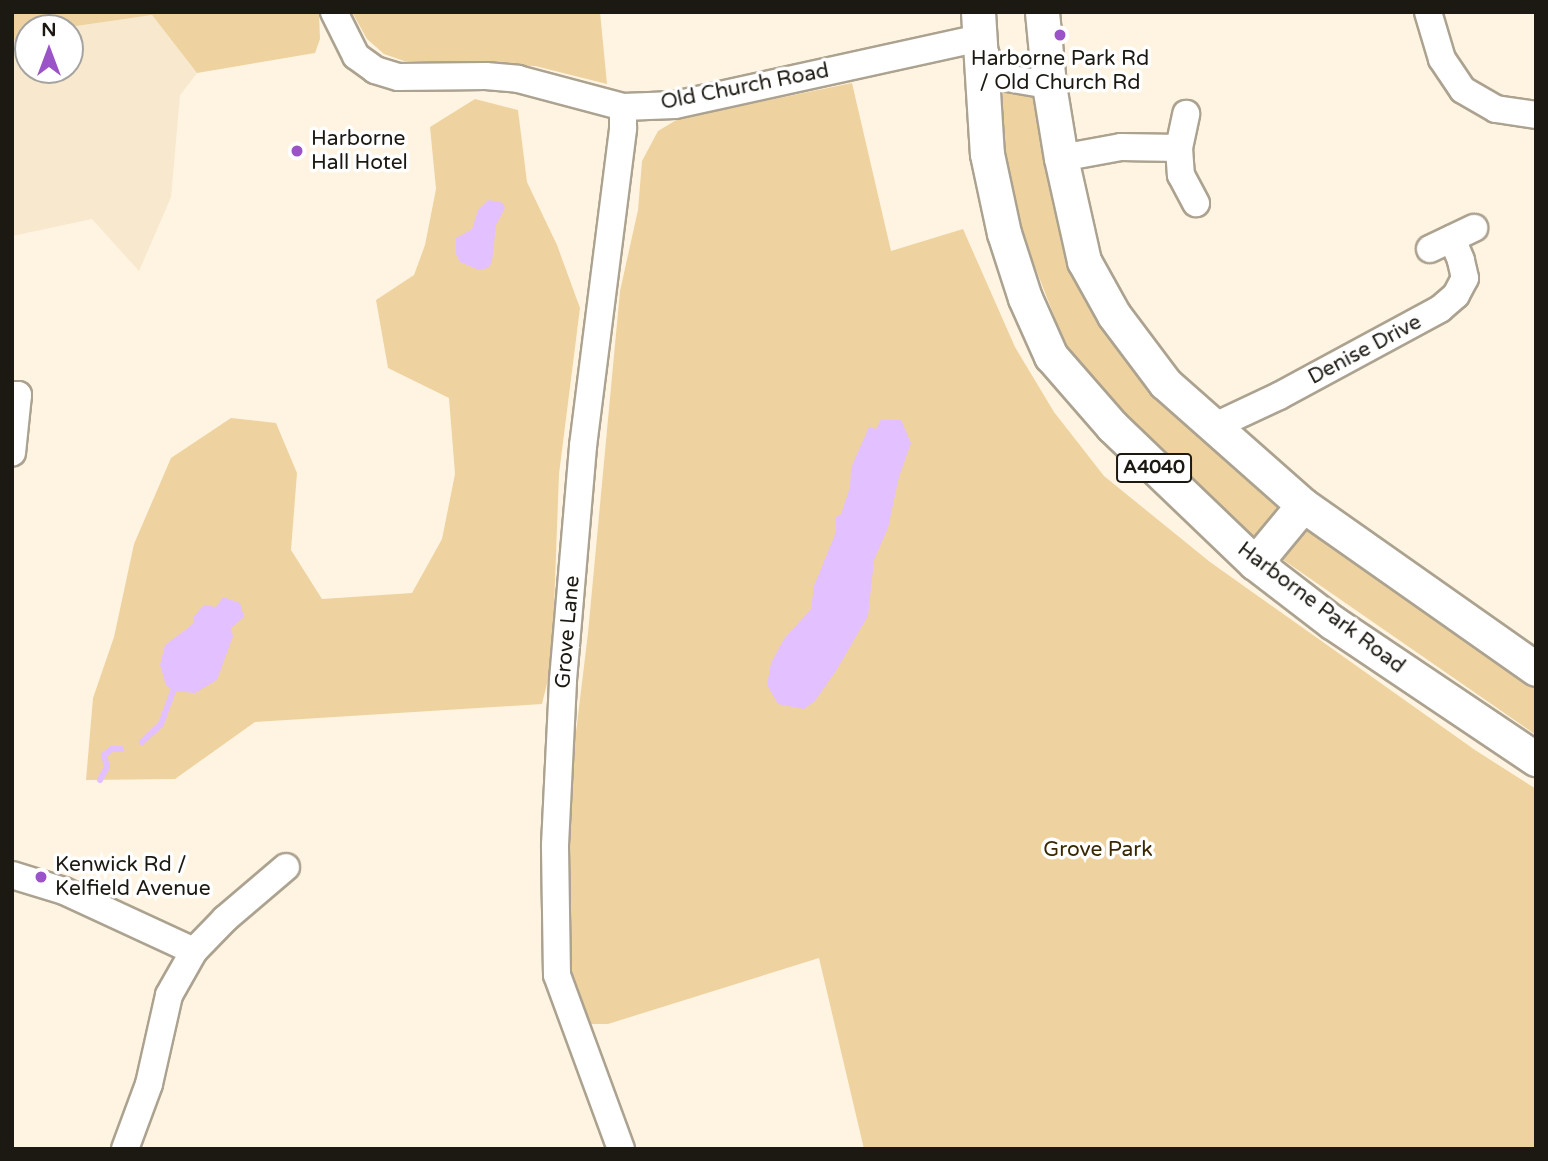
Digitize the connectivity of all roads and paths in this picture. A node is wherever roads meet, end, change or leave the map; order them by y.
1 (334, 12) edge
2 (1042, 12) edge
3 (1428, 12) edge
4 (983, 21) edge
5 (1049, 85) junction
6 (623, 107) junction
7 (1186, 114) dead end
8 (1536, 115) edge
9 (1179, 148) junction
10 (1061, 158) junction
11 (1196, 203) dead end
12 (1452, 239) dead end
13 (12, 395) edge
14 (1215, 426) junction
15 (12, 453) edge
16 (1303, 505) junction
17 (1255, 563) junction
18 (1536, 669) edge
19 (1536, 759) edge
20 (286, 867) dead end
21 (12, 875) edge
22 (194, 951) junction
23 (125, 1149) edge
24 (621, 1149) edge

1 - 6 street, Old Church Road
2 - 5 main road
3 - 8 street
4 - 5 street
4 - 6 street, Old Church Road
4 - 17 main road, Harborne Park Road / A4040
5 - 10 main road
6 - 24 street, Grove Lane
7 - 9 street
9 - 10 street
9 - 11 street
10 - 14 main road
12 - 14 street, Denise Drive
13 - 15 street
14 - 16 main road
16 - 17 main road
16 - 18 main road
17 - 19 main road, Harborne Park Road / A4040
20 - 22 street
21 - 22 street
22 - 23 street

